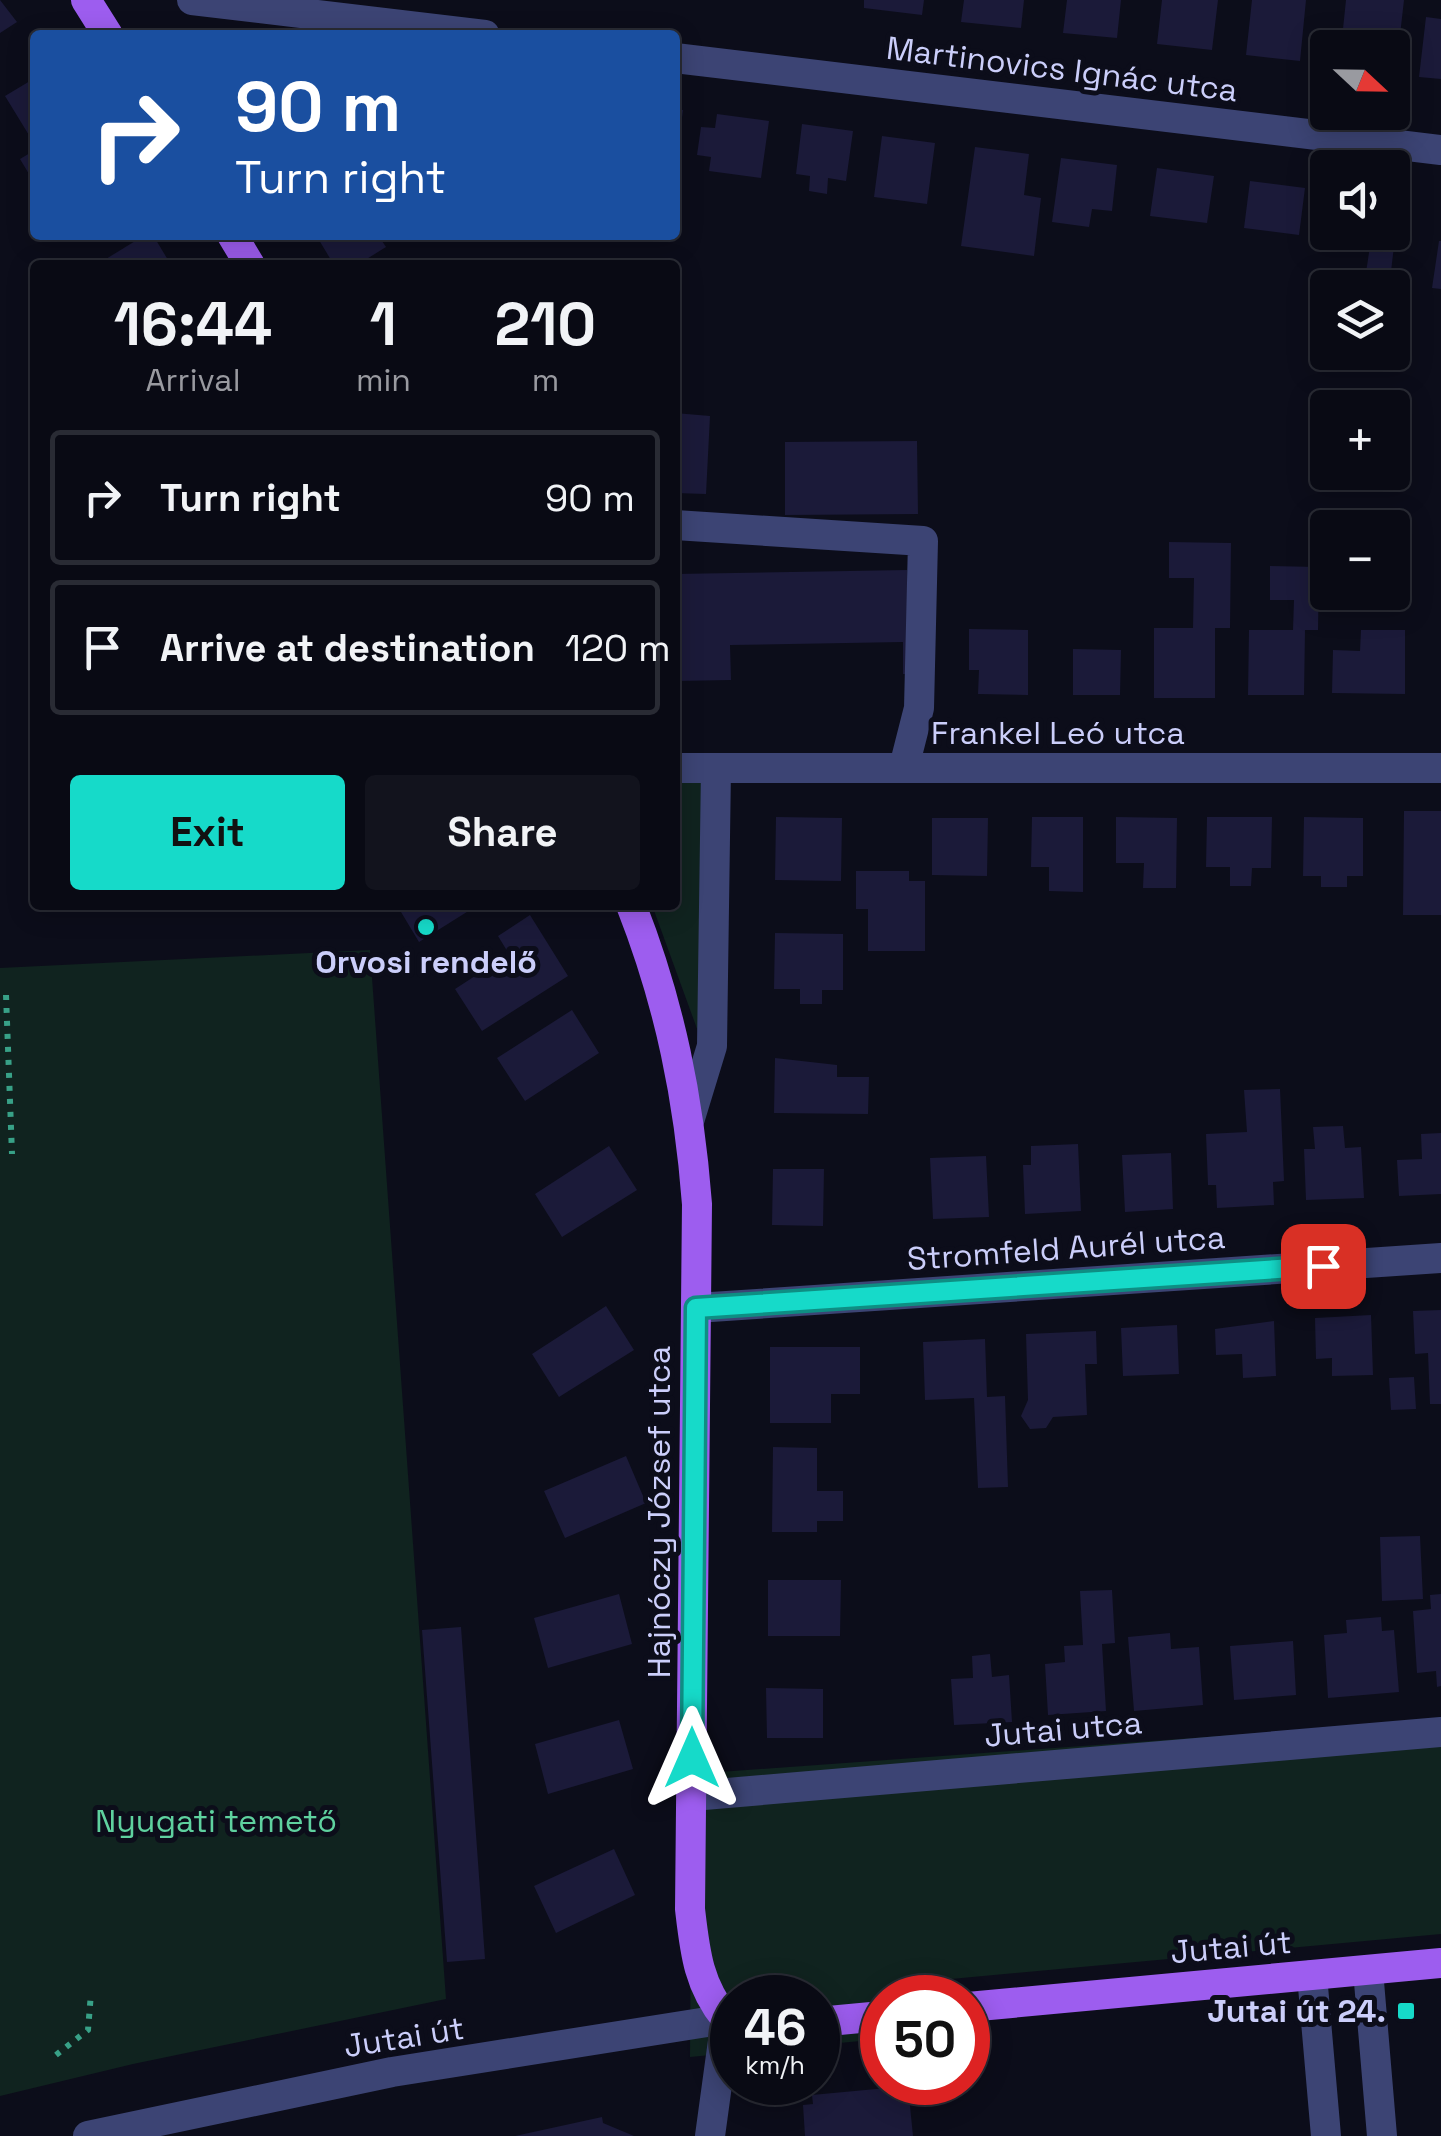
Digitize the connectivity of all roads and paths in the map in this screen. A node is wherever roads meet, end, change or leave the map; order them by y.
1 (86, 0) edge
2 (192, 0) edge
3 (105, 30) edge
4 (442, 30) edge
5 (680, 59) edge
6 (1441, 150) edge
7 (680, 525) edge
8 (680, 768) edge
9 (716, 768) junction
10 (904, 768) junction
11 (1441, 768) edge
12 (633, 910) edge
13 (6, 995) dead end
14 (690, 1118) junction
15 (12, 1154) dead end
16 (1441, 1258) edge
17 (696, 1308) junction
18 (1441, 1732) edge
19 (692, 1796) junction
20 (1441, 1963) edge
21 (1368, 1970) junction
22 (1312, 1975) junction
23 (91, 1993) dead end
24 (710, 1998) edge
25 (990, 2005) edge
26 (710, 2022) edge
27 (56, 2055) dead end
28 (715, 2105) edge
29 (194, 2124) edge
30 (88, 2136) edge
31 (710, 2136) edge
32 (1326, 2136) edge
33 (1382, 2136) edge

1 - 3 main road
2 - 4 street
5 - 6 street, Martinovics Ignác utca
7 - 10 street
8 - 9 street, Frankel Leó utca
9 - 10 street, Frankel Leó utca
9 - 14 street, Hajnóczy József utca
10 - 11 street, Frankel Leó utca
12 - 14 main road, Hajnóczy József utca
13 - 15 path
14 - 17 main road, Hajnóczy József utca
16 - 17 street, Stromfeld Aurél utca
17 - 19 main road, Hajnóczy József utca
18 - 19 street, Jutai utca
19 - 24 main road, Hajnóczy József utca
20 - 21 main road, Jutai út
21 - 22 main road, Jutai út
21 - 33 street
22 - 25 main road, Jutai út
22 - 32 street
23 - 27 path
26 - 29 street, Jutai út
28 - 31 street
29 - 30 street, Jutai út

